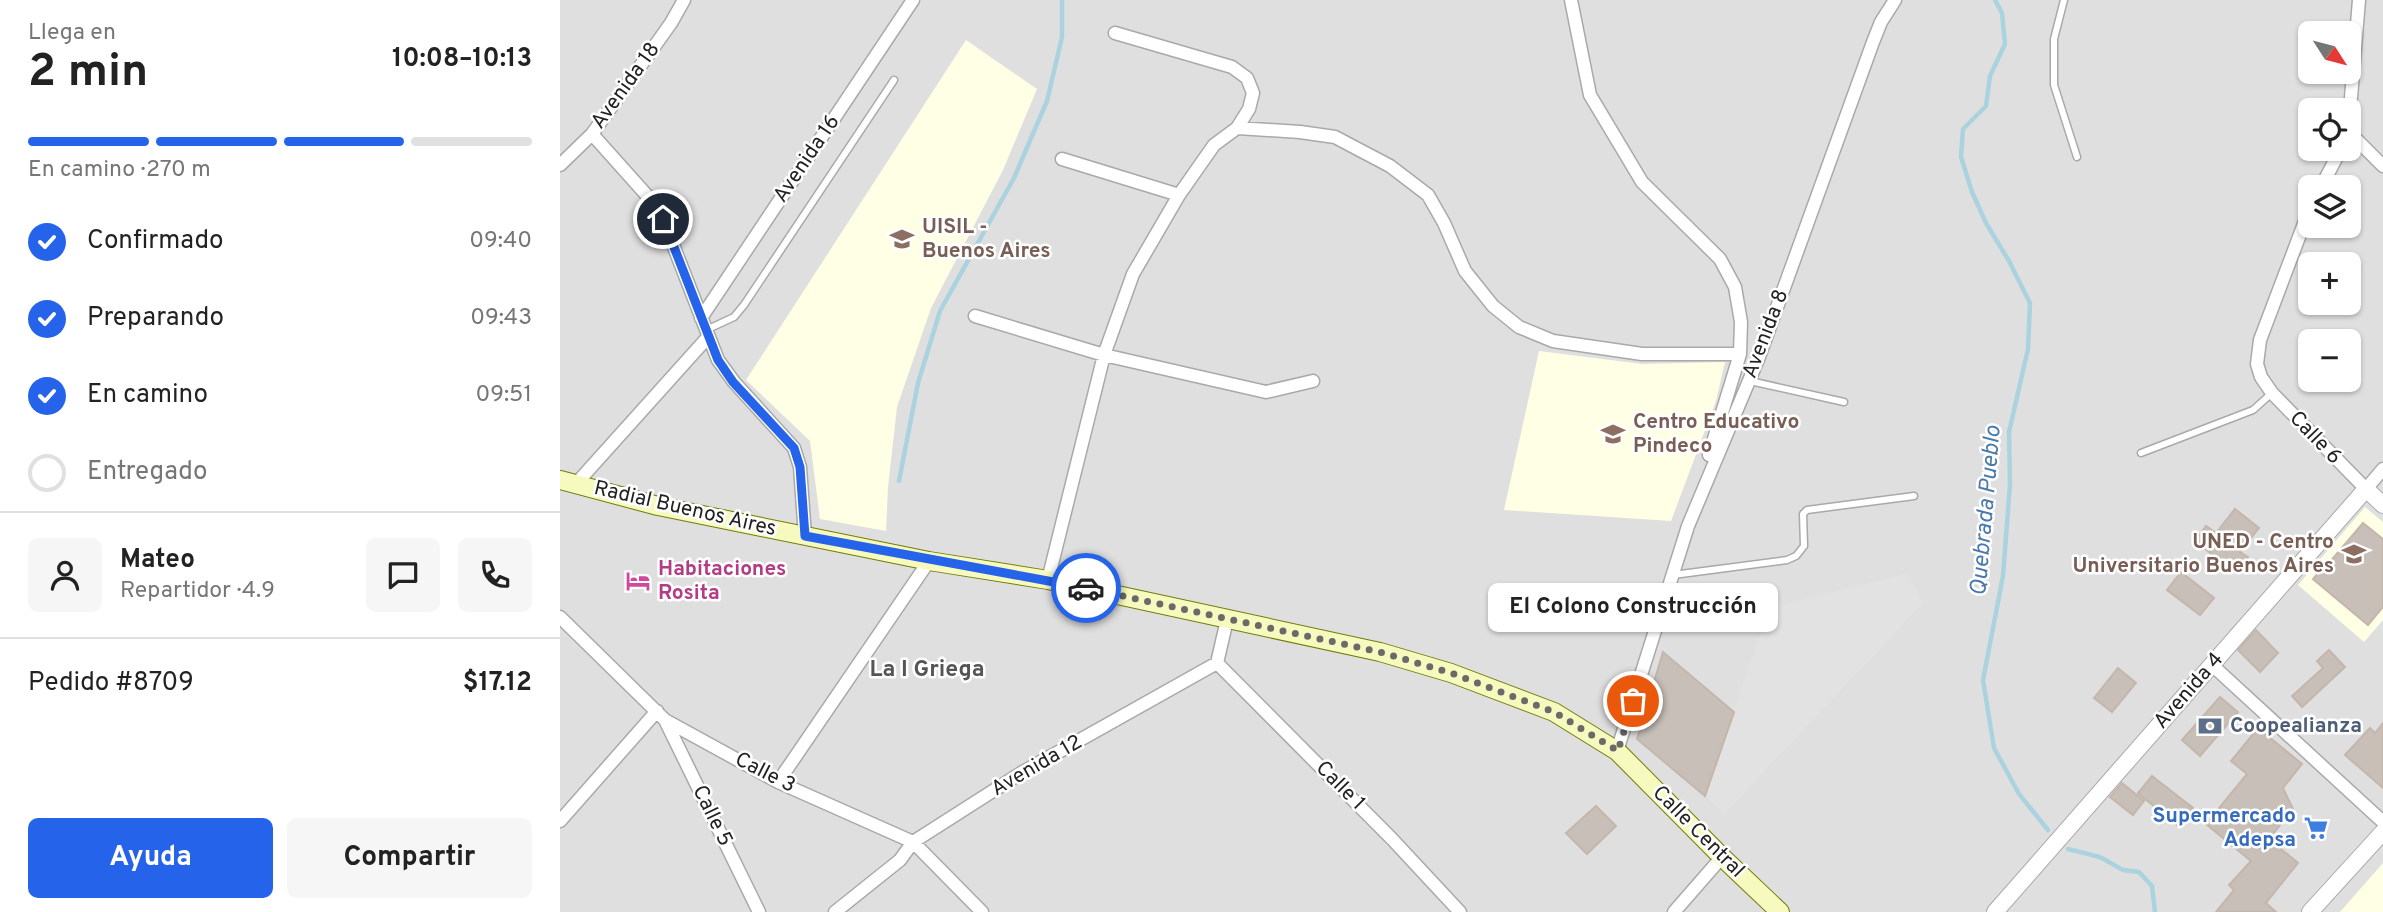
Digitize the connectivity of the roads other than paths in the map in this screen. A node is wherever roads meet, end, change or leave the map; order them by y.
1 (684, 0) edge
2 (914, 0) edge
3 (1571, 0) edge
4 (1895, 0) edge
5 (2064, 0) edge
6 (2359, 0) edge
7 (1115, 33) dead end
8 (894, 80) dead end
9 (2352, 98) edge
10 (1237, 128) junction
11 (592, 134) junction
12 (2361, 145) edge
13 (2077, 157) dead end
14 (1062, 159) dead end
15 (560, 165) edge
16 (2383, 166) edge
17 (1178, 195) junction
18 (2299, 238) edge
19 (975, 316) dead end
20 (705, 329) junction
21 (1740, 354) junction
22 (1104, 355) junction
23 (1313, 381) dead end
24 (1748, 381) junction
25 (2272, 393) junction
26 (1844, 402) dead end
27 (2141, 453) dead end
28 (2383, 469) edge
29 (568, 482) edge
30 (2366, 489) junction
31 (1914, 496) dead end
32 (2383, 505) edge
33 (1688, 526) junction
34 (805, 536) junction
35 (929, 561) junction
36 (1673, 575) junction
37 (1048, 580) junction
38 (560, 617) edge
39 (1227, 620) junction
40 (1217, 663) junction
41 (2212, 665) junction
42 (661, 715) junction
43 (1618, 751) junction
44 (778, 782) junction
45 (560, 821) edge
46 (2383, 822) edge
47 (2383, 832) edge
48 (913, 842) junction
49 (1722, 857) junction
50 (759, 912) edge
51 (835, 912) edge
52 (982, 912) edge
53 (1460, 912) edge
54 (1674, 912) edge
55 (1780, 912) edge
56 (1995, 912) edge
57 (2310, 912) edge

1 - 11 street, Avenida 18
2 - 20 street, Avenida 16
3 - 21 street
4 - 24 street, Avenida 8
5 - 13 lane
6 - 9 street
7 - 10 street
8 - 20 lane
10 - 17 street
10 - 21 street
11 - 15 street, Avenida 18
11 - 20 street
12 - 16 street
14 - 17 street
17 - 22 street
18 - 25 street, Calle 6
19 - 22 street
20 - 29 street, Avenida 16
20 - 34 street
21 - 33 street
22 - 23 street
22 - 37 street
24 - 26 lane
24 - 33 street, Avenida 8
25 - 27 lane
25 - 30 street, Calle 6
28 - 30 street, Avenida 4
29 - 34 main road, Radial Buenos Aires
30 - 32 street, Calle 6
30 - 41 street, Avenida 4
31 - 36 lane
33 - 36 street, Avenida 8
34 - 35 main road, Radial Buenos Aires
35 - 37 main road, Radial Buenos Aires
35 - 44 street
36 - 43 street, Avenida 8
37 - 39 main road, Radial Buenos Aires
38 - 42 street, Calle 3
39 - 40 street
39 - 43 main road, Radial Buenos Aires
40 - 48 street, Avenida 12
40 - 53 street, Calle 1
41 - 46 street
41 - 56 street, Avenida 4
42 - 44 street, Calle 3
42 - 45 street
42 - 50 street, Calle 5
43 - 49 main road, Calle Central
44 - 48 street, Calle 3
47 - 57 street
48 - 51 street, Avenida 12
48 - 52 street, Calle 3
49 - 54 street
49 - 55 main road, Calle Central

